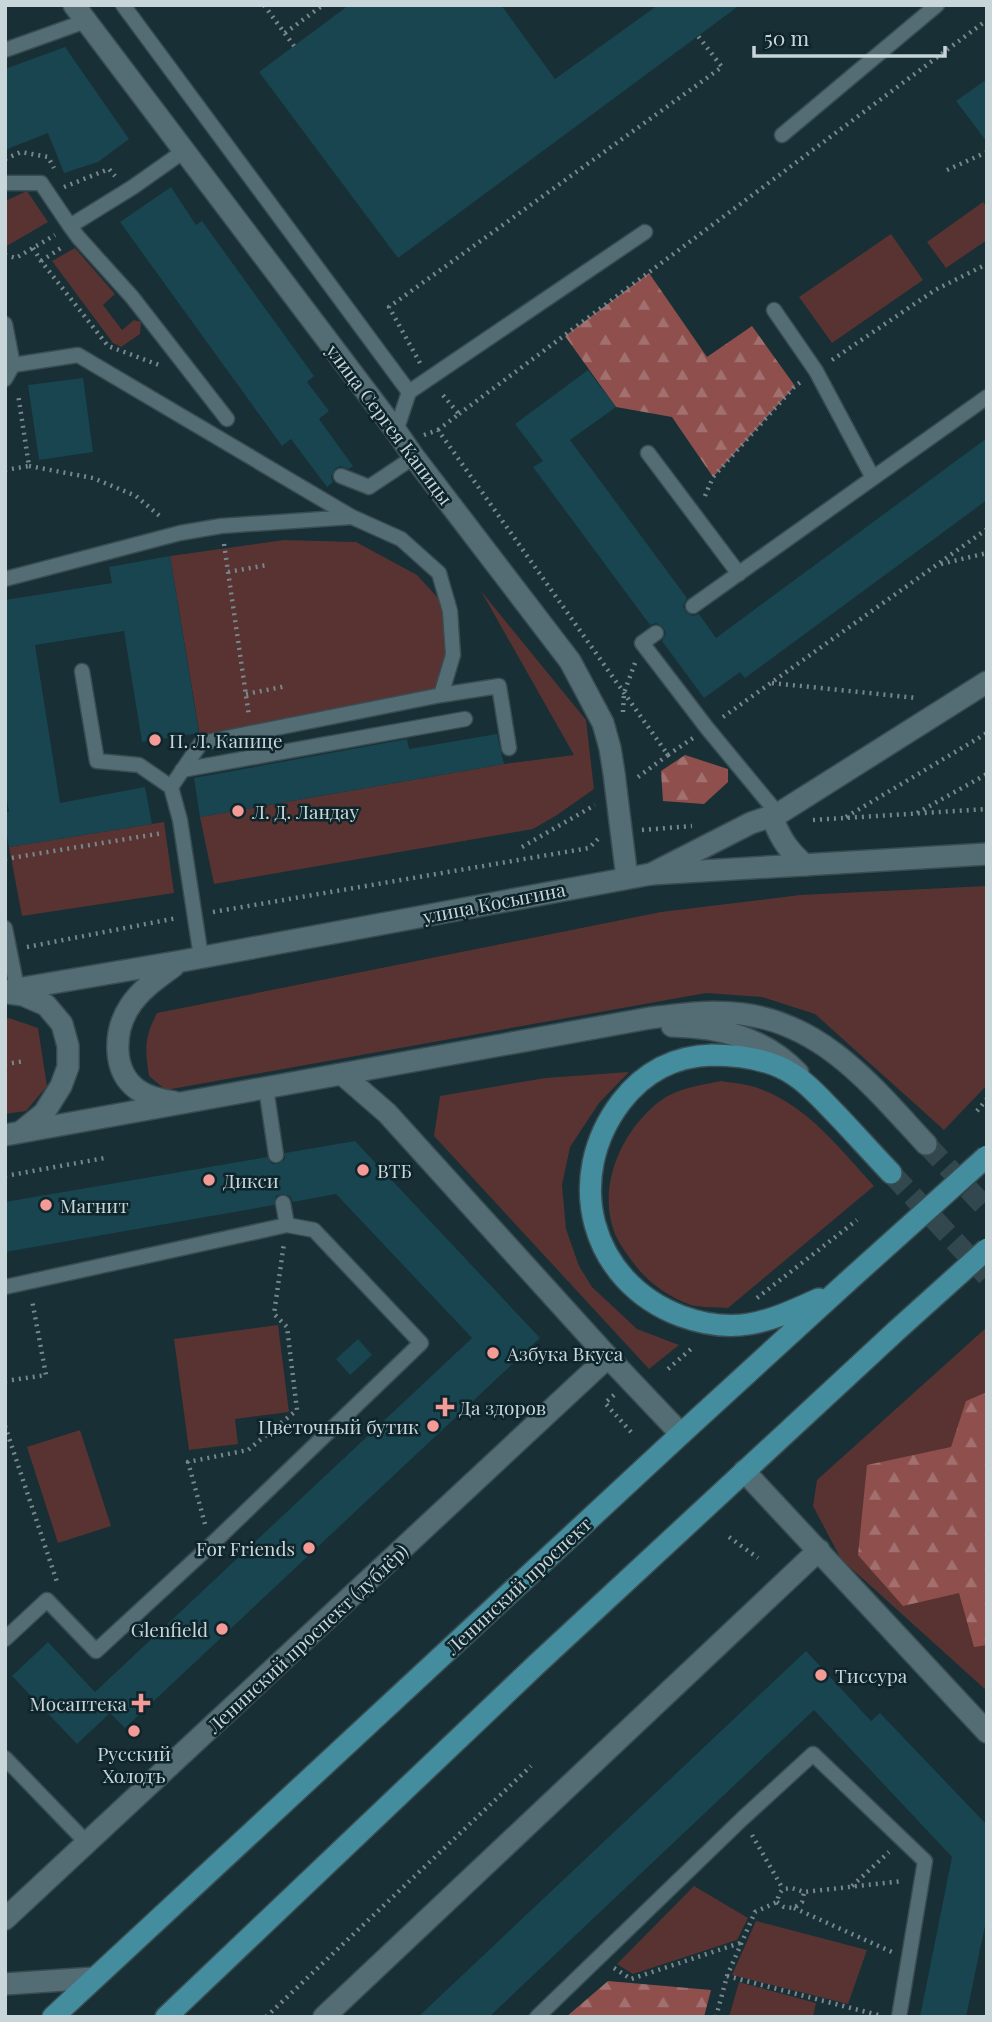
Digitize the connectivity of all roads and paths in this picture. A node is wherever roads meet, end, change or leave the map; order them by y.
1 (122, 5) edge
2 (264, 5) edge
3 (323, 5) edge
4 (937, 5) edge
5 (80, 13) edge
6 (987, 20) edge
7 (285, 33) junction
8 (698, 36) dead end
9 (295, 46) dead end
10 (5, 50) edge
11 (782, 135) dead end
12 (184, 151) junction
13 (987, 152) edge
14 (5, 159) edge
15 (947, 170) dead end
16 (5, 183) edge
17 (125, 191) junction
18 (70, 226) junction
19 (645, 232) dead end
20 (33, 248) junction
21 (5, 256) edge
22 (774, 310) dead end
23 (5, 324) edge
24 (13, 365) junction
25 (428, 378) junction
26 (5, 379) edge
27 (196, 379) junction
28 (409, 392) junction
29 (987, 397) edge
30 (459, 414) junction
31 (227, 419) dead end
32 (438, 430) junction
33 (404, 443) junction
34 (648, 453) dead end
35 (29, 466) junction
36 (5, 470) edge
37 (341, 476) dead end
38 (873, 478) junction
39 (352, 517) junction
40 (222, 526) junction
41 (987, 529) edge
42 (180, 533) junction
43 (987, 553) edge
44 (267, 565) dead end
45 (937, 565) junction
46 (228, 572) junction
47 (738, 574) junction
48 (5, 579) edge
49 (693, 606) dead end
50 (656, 634) dead end
51 (82, 671) dead end
52 (987, 682) edge
53 (771, 683) junction
54 (287, 687) dead end
55 (246, 694) junction
56 (442, 695) junction
57 (954, 702) junction
58 (465, 719) dead end
59 (707, 729) junction
60 (251, 733) junction
61 (987, 733) edge
62 (509, 748) dead end
63 (183, 771) junction
64 (987, 774) edge
65 (172, 787) junction
66 (916, 813) dead end
67 (778, 814) junction
68 (846, 817) dead end
69 (181, 830) junction
70 (604, 833) dead end
71 (987, 854) edge
72 (5, 859) edge
73 (805, 865) junction
74 (651, 874) junction
75 (627, 878) junction
76 (195, 915) junction
77 (5, 928) edge
78 (10, 951) junction
79 (191, 959) junction
80 (9, 990) edge
81 (568, 1033) junction
82 (25, 1061) dead end
83 (5, 1064) edge
84 (342, 1074) junction
85 (266, 1088) junction
86 (815, 1092) junction
87 (987, 1099) edge
88 (185, 1103) junction
89 (977, 1111) dead end
90 (13, 1134) edge
91 (926, 1144) tunnel mouth
92 (276, 1155) dead end
93 (987, 1156) edge
94 (105, 1157) dead end
95 (891, 1173) tunnel mouth
96 (5, 1176) edge
97 (284, 1203) dead end
98 (857, 1220) dead end
99 (287, 1225) junction
100 (987, 1249) edge
101 (28, 1282) junction
102 (848, 1282) junction
103 (5, 1287) edge
104 (753, 1301) dead end
105 (691, 1349) dead end
106 (608, 1357) junction
107 (668, 1369) dead end
108 (5, 1381) edge
109 (605, 1404) dead end
110 (5, 1426) edge
111 (631, 1432) dead end
112 (681, 1434) junction
113 (744, 1471) junction
114 (729, 1537) dead end
115 (211, 1545) junction
116 (819, 1550) junction
117 (758, 1558) dead end
118 (59, 1588) dead end
119 (5, 1639) edge
120 (967, 1710) junction
121 (987, 1723) edge
122 (987, 1732) edge
123 (5, 1758) edge
124 (531, 1766) dead end
125 (742, 1818) junction
126 (903, 1840) junction
127 (87, 1843) junction
128 (921, 1879) junction
129 (852, 1886) junction
130 (783, 1889) junction
131 (804, 1892) junction
132 (777, 1902) junction
133 (794, 1908) junction
134 (5, 1919) edge
135 (741, 1942) junction
136 (599, 1957) junction
137 (908, 1959) junction
138 (727, 1976) junction
139 (94, 1978) junction
140 (5, 1984) edge
141 (52, 2017) edge
142 (166, 2017) edge
143 (266, 2017) edge
144 (324, 2017) edge
145 (537, 2017) edge
146 (716, 2017) edge
147 (883, 2017) edge
148 (899, 2017) edge

1 - 28 lane
2 - 7 path
3 - 7 path
4 - 11 lane
5 - 10 lane
5 - 12 main road, улица Сергея Капицы
6 - 30 path
7 - 9 path
8 - 25 path
12 - 17 lane
12 - 33 main road, улица Сергея Капицы
13 - 15 path
14 - 17 path
16 - 18 lane
17 - 18 lane
18 - 20 path
18 - 27 lane
19 - 25 lane
20 - 21 path
20 - 27 path
22 - 38 lane
23 - 24 lane
24 - 26 lane
24 - 35 path
24 - 39 lane
25 - 28 lane
25 - 30 path
27 - 31 lane
28 - 33 lane
29 - 38 lane
30 - 32 path
32 - 33 path
32 - 59 path
33 - 37 lane
33 - 75 main road, улица Сергея Капицы
34 - 47 lane
35 - 36 path
35 - 42 path
38 - 47 lane
39 - 40 lane
39 - 56 lane
40 - 42 lane
40 - 46 path
41 - 45 path
42 - 48 lane
43 - 45 path
44 - 46 path
45 - 53 path
46 - 55 path
47 - 49 lane
50 - 59 lane
51 - 65 lane
52 - 57 main road
53 - 57 path
53 - 59 path
54 - 55 path
55 - 60 path
56 - 60 lane
56 - 62 lane
57 - 67 main road
58 - 63 lane
59 - 67 lane
60 - 63 lane
61 - 68 path
63 - 65 lane
64 - 66 path
65 - 69 lane
67 - 73 main road
67 - 74 main road
69 - 72 path
69 - 76 lane
70 - 76 path
71 - 73 main road, улица Косыгина
73 - 74 main road, улица Косыгина
74 - 75 main road, улица Косыгина
75 - 79 main road, улица Косыгина
76 - 78 path
76 - 79 lane
77 - 78 lane
78 - 80 lane
79 - 80 main road, улица Косыгина
79 - 88 main road
80 - 90 main road
81 - 84 main road
81 - 86 main road
81 - 91 main road
82 - 83 path
84 - 85 main road
84 - 106 main road
85 - 88 main road
85 - 92 lane
86 - 95 main road
86 - 102 main road
87 - 89 path
88 - 90 main road
93 - 102 main road, Ленинский проспект, bridge
94 - 96 path
97 - 99 lane
98 - 104 path
99 - 101 lane
99 - 115 path
99 - 115 lane
100 - 113 main road, bridge
101 - 103 lane
101 - 108 path
102 - 112 main road, Ленинский проспект
105 - 107 path
106 - 112 main road
106 - 127 main road, Ленинский проспект (дублёр)
109 - 111 path
110 - 118 path
112 - 139 main road, Ленинский проспект
113 - 116 main road
113 - 142 main road
114 - 117 path
115 - 119 lane
116 - 120 main road
116 - 144 main road
120 - 121 main road
120 - 122 main road
123 - 127 lane
124 - 143 path
125 - 126 lane
125 - 130 path
125 - 136 lane
126 - 128 lane
126 - 129 path
127 - 134 main road, Ленинский проспект (дублёр)
128 - 129 path
128 - 137 lane
129 - 131 path
130 - 131 path
130 - 132 path
131 - 133 path
132 - 133 path
132 - 135 path
133 - 137 path
135 - 136 path
135 - 138 path
136 - 145 lane
137 - 148 lane
138 - 146 path
138 - 147 path
139 - 140 main road
139 - 141 main road, Ленинский проспект

